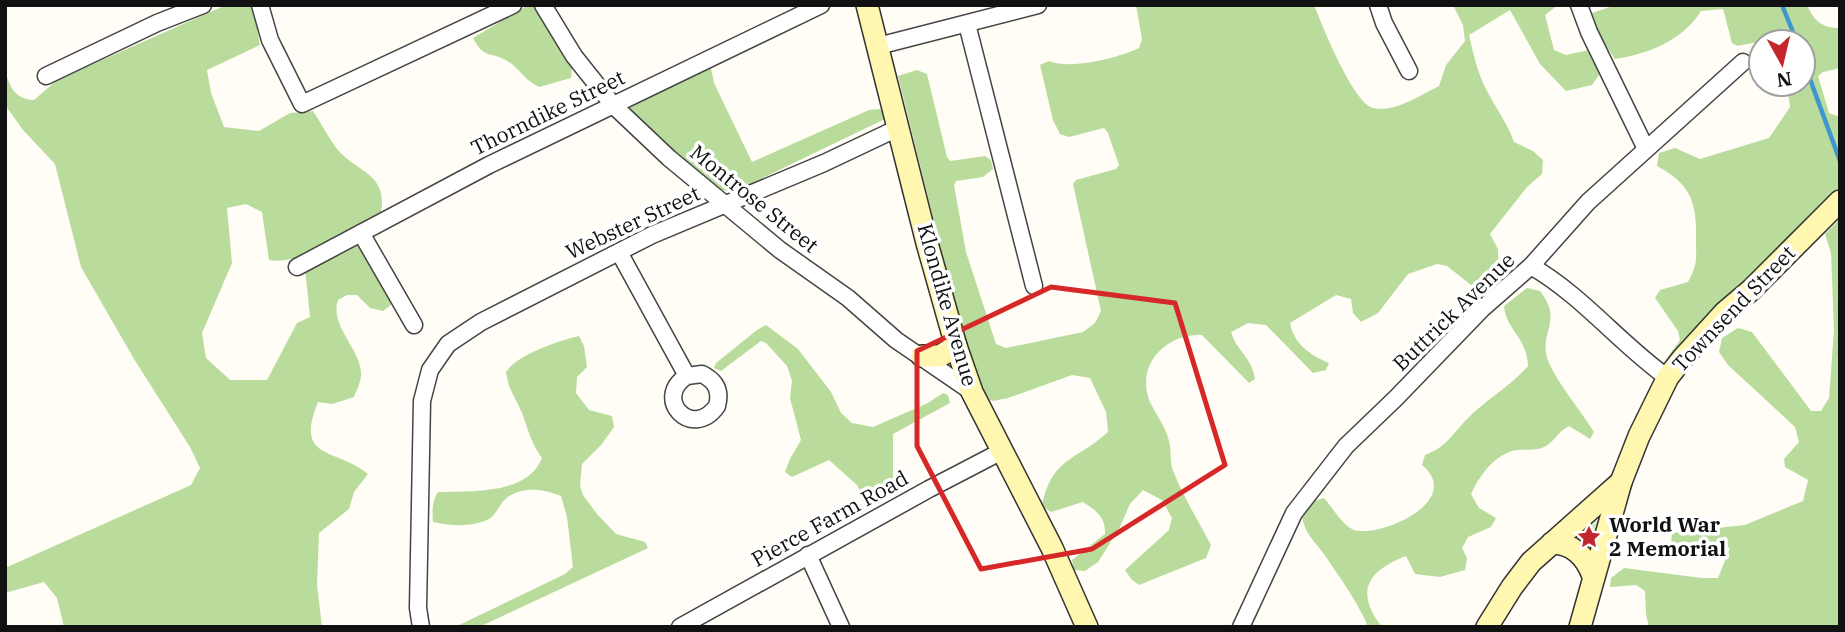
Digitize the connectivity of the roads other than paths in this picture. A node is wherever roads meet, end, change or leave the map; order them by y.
1 (203, 5) edge
2 (260, 5) edge
3 (513, 5) edge
4 (543, 5) edge
5 (821, 5) edge
6 (867, 5) edge
7 (1038, 5) edge
8 (1378, 5) edge
9 (1579, 5) edge
10 (967, 24) junction
11 (878, 46) junction
12 (1742, 62) dead end
13 (1409, 71) dead end
14 (46, 76) dead end
15 (613, 105) junction
16 (898, 128) junction
17 (1646, 149) junction
18 (1840, 201) edge
19 (723, 204) junction
20 (361, 233) junction
21 (619, 252) junction
22 (1531, 266) junction
23 (297, 267) dead end
24 (1034, 286) dead end
25 (414, 325) dead end
26 (956, 346) junction
27 (922, 356) junction
28 (687, 376) dead end
29 (1668, 378) junction
30 (972, 392) junction
31 (1002, 451) junction
32 (1621, 482) junction
33 (1552, 543) junction
34 (808, 555) junction
35 (1593, 576) junction
36 (421, 627) edge
37 (680, 627) edge
38 (841, 627) edge
39 (1087, 627) edge
40 (1241, 627) edge
41 (1487, 627) edge
42 (1580, 627) edge

1 - 14 street
2 - 3 street
4 - 15 street, Montrose Street
5 - 15 street, Thorndike Street
6 - 11 street, Klondike Avenue
7 - 10 street
8 - 13 street
9 - 17 street
10 - 11 street
10 - 24 street
11 - 16 street, Klondike Avenue
12 - 17 street, Buttrick Avenue
15 - 19 street, Montrose Street
15 - 20 street, Thorndike Street
16 - 19 street, Webster Street
16 - 26 street, Klondike Avenue
17 - 22 street, Buttrick Avenue
18 - 29 street, Townsend Street
19 - 21 street, Webster Street
19 - 27 street, Montrose Street
20 - 23 street, Thorndike Street
20 - 25 street
21 - 28 street
21 - 36 street, Webster Street
22 - 29 street
22 - 40 street, Buttrick Avenue
26 - 27 street
26 - 30 street, Klondike Avenue
27 - 30 street, Montrose Street
29 - 32 street, Townsend Street
30 - 31 street, Klondike Avenue
31 - 34 street, Pierce Farm Road
31 - 39 street, Klondike Avenue
32 - 33 street
32 - 35 street, Townsend Street
33 - 35 street
33 - 41 street
34 - 37 street, Pierce Farm Road
34 - 38 street
35 - 42 street, Townsend Street

